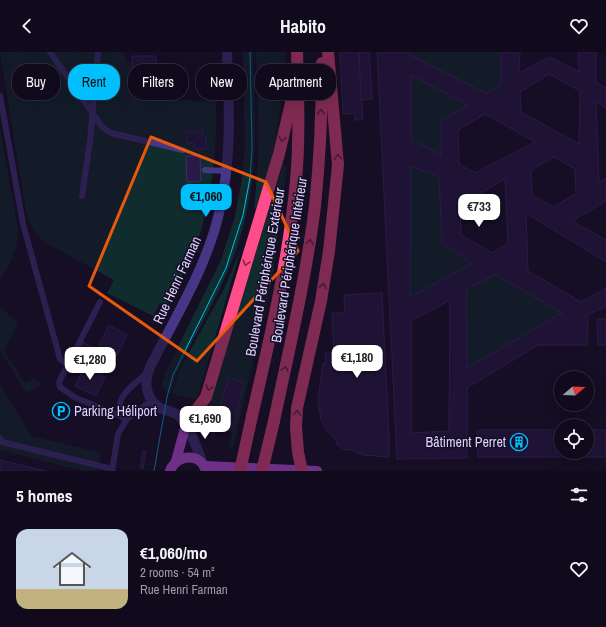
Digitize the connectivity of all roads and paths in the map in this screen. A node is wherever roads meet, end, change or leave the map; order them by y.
1 (50, 52) edge
2 (98, 52) edge
3 (227, 52) edge
4 (297, 52) edge
5 (323, 52) edge
6 (328, 52) edge
7 (298, 64) edge
8 (0, 95) edge
9 (292, 100) edge
10 (298, 100) edge
11 (92, 112) junction
12 (183, 150) dead end
13 (205, 170) dead end
14 (227, 171) junction
15 (82, 196) dead end
16 (100, 302) dead end
17 (68, 365) junction
18 (148, 373) junction
19 (150, 401) junction
20 (127, 418) junction
21 (186, 424) junction
22 (1, 440) edge
23 (176, 461) junction
24 (205, 468) edge
25 (112, 470) edge
26 (170, 471) edge
27 (240, 471) edge
28 (262, 471) edge
29 (302, 471) edge
30 (317, 471) edge

1 - 11 lane
2 - 11 lane
3 - 14 street, Rue Henri Farman
4 - 7 highway, Boulevard Périphérique Extérieur
28 -> 5 highway, Boulevard Périphérique Intérieur, bridge
29 -> 6 highway
8 - 17 lane
9 -> 21 highway
10 - 27 highway, Boulevard Périphérique Extérieur, bridge
11 - 12 lane
11 - 15 lane
13 - 14 lane
14 - 18 street, Rue Henri Farman
16 - 17 lane
17 - 20 lane
18 - 19 street, Rue Henri Farman
18 - 20 lane
19 - 20 lane
19 - 21 street
20 - 25 lane
21 - 23 main road
21 - 24 street
22 - 25 lane
23 - 24 main road
23 - 26 main road
24 - 29 main road
29 - 30 main road

